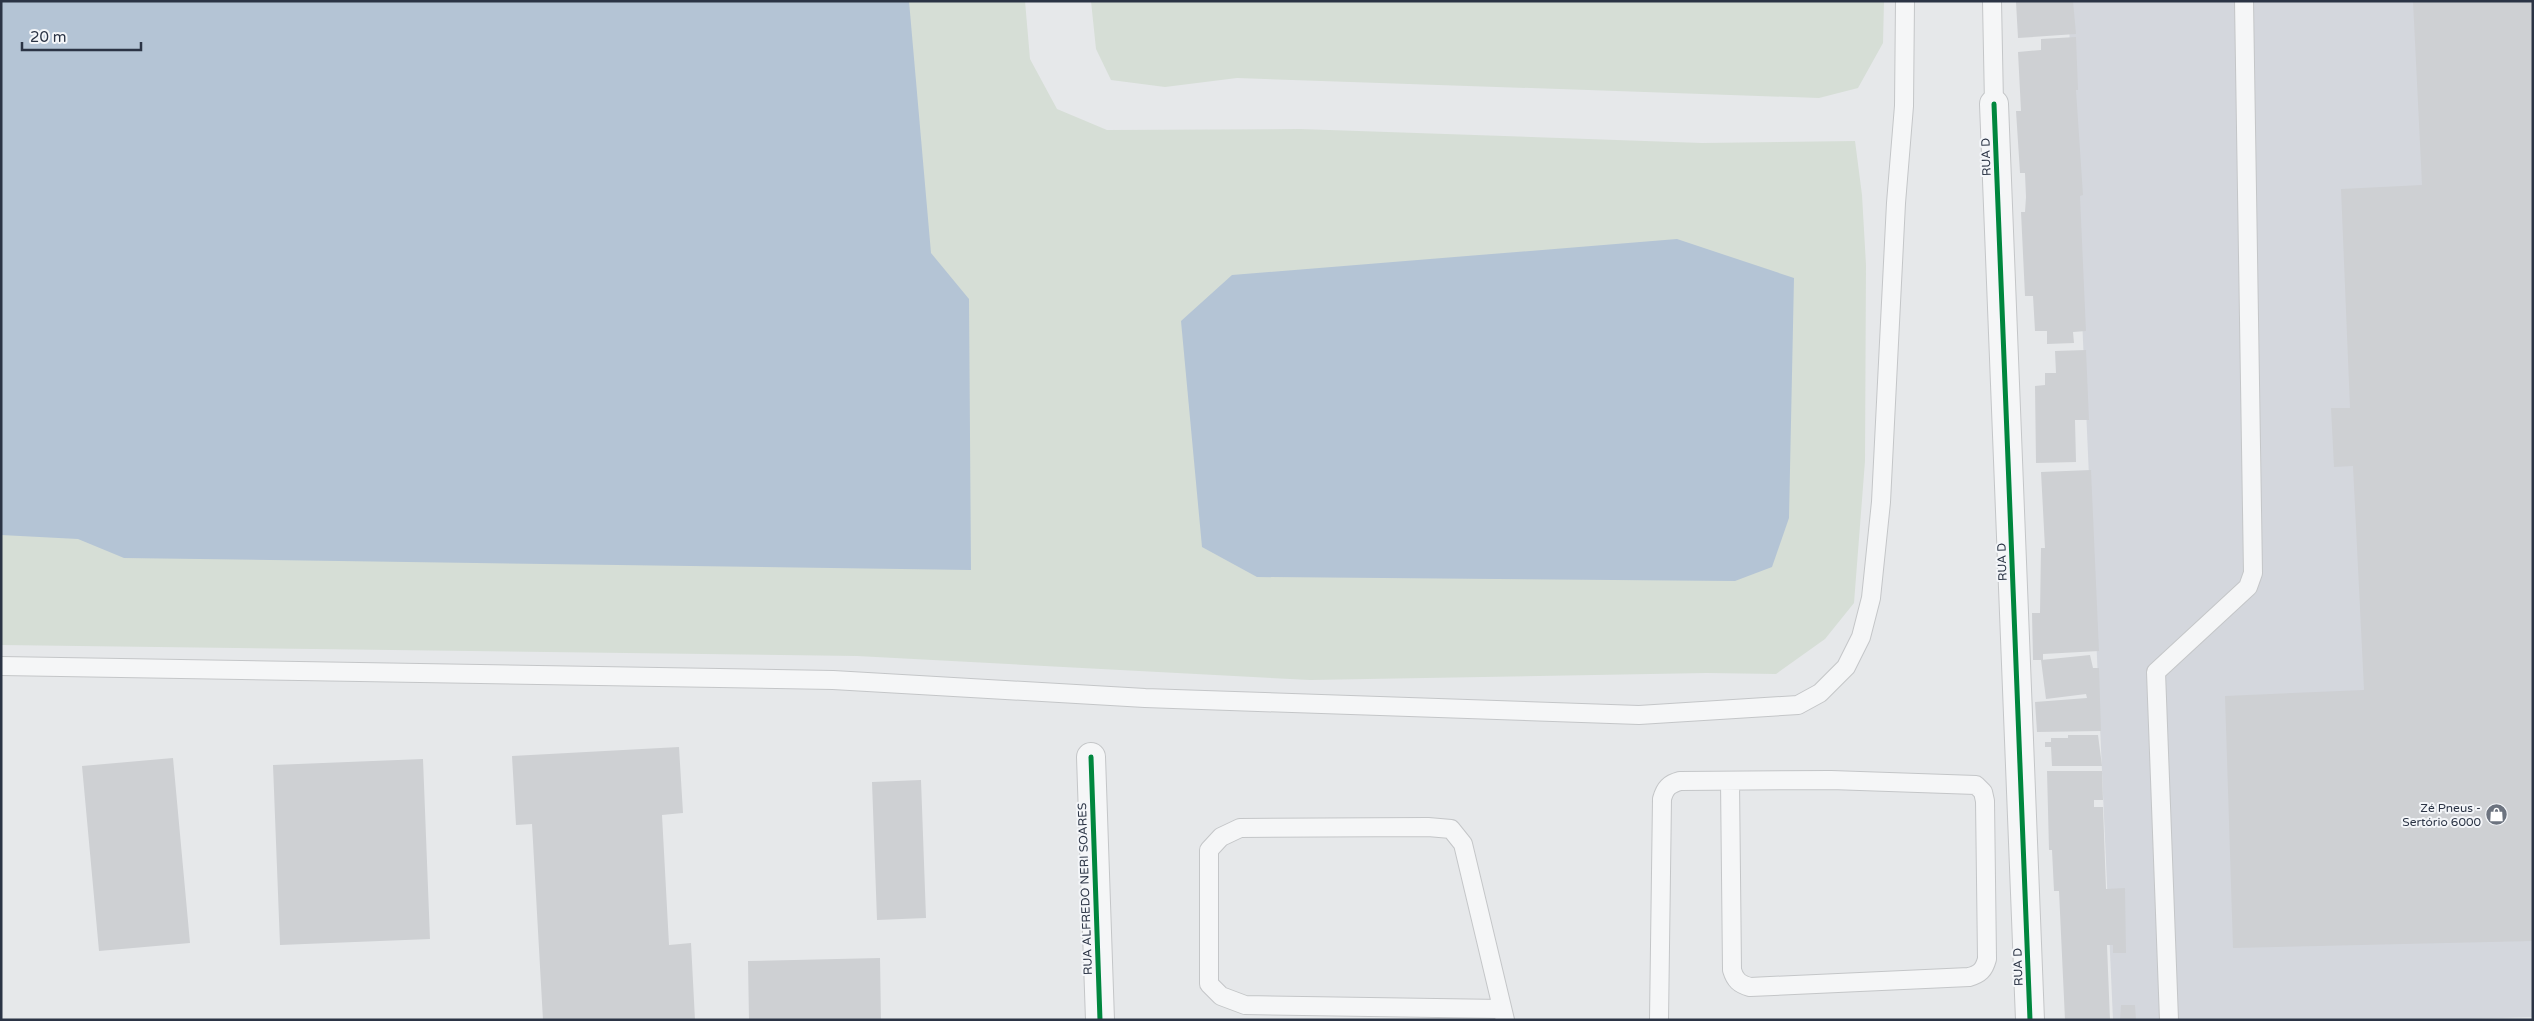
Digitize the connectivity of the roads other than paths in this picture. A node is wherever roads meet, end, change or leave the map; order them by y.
1 (1906, 1) edge
2 (1992, 1) edge
3 (2244, 1) edge
4 (1994, 104) joint
5 (1, 666) edge
6 (1090, 757) dead end
7 (1730, 781) junction
8 (1504, 1014) edge
9 (1100, 1020) edge
10 (1658, 1020) edge
11 (2030, 1020) edge
12 (2169, 1020) edge

1 - 5 lane
2 - 4 lane, RUA D
3 - 12 lane
4 - 11 street, RUA D
6 - 9 street, RUA ALFREDO NERI SOARES
7 - 7 lane
7 - 10 lane
8 - 8 lane

